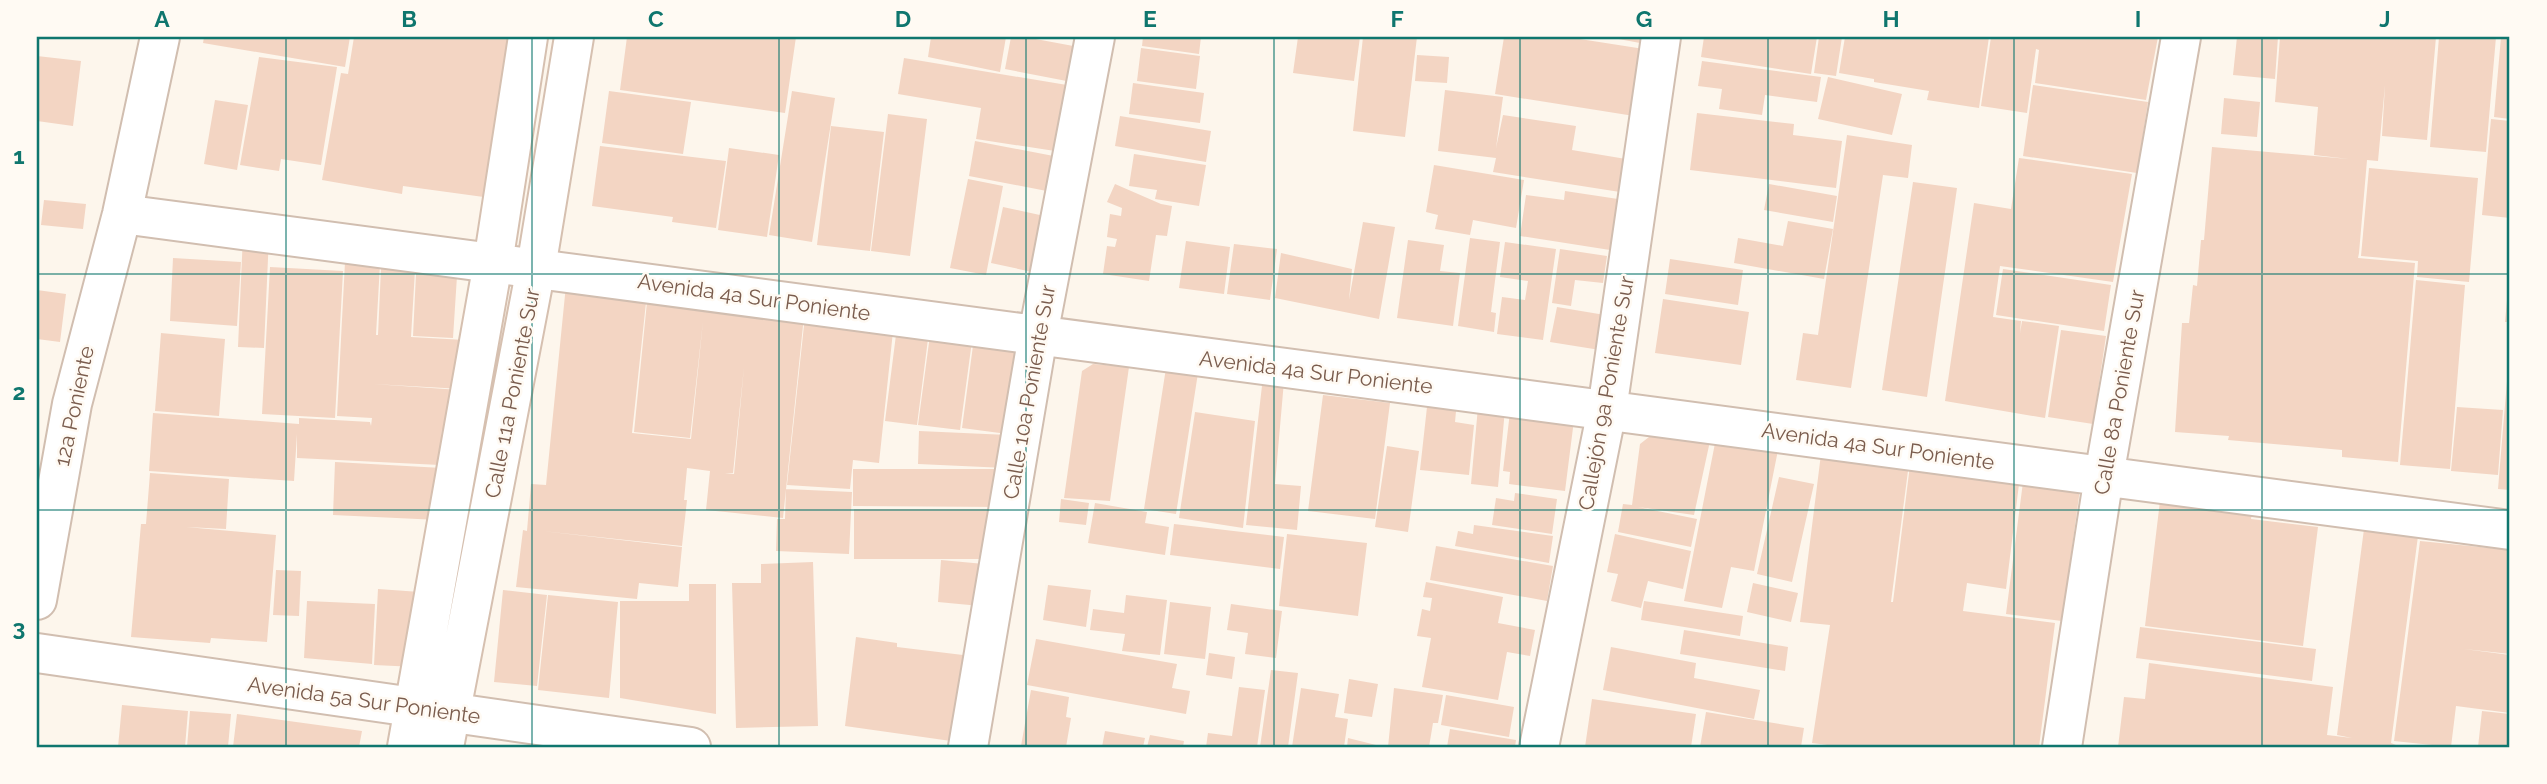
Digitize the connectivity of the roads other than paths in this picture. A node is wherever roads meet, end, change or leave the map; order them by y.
1 (160, 37) edge
2 (528, 37) edge
3 (574, 37) edge
4 (1096, 37) edge
5 (1661, 37) edge
6 (2181, 37) edge
7 (122, 214) junction
8 (493, 263) junction
9 (536, 268) junction
10 (1038, 335) junction
11 (1606, 410) junction
12 (2104, 476) junction
13 (2510, 530) edge
14 (37, 600) edge
15 (37, 653) edge
16 (436, 722) edge
17 (407, 747) edge
18 (691, 747) edge
19 (968, 747) edge
20 (1539, 747) edge
21 (2062, 747) edge

1 - 7 street, 12a Poniente
2 - 8 street, Calle 11a Poniente Sur
3 - 9 street, Calle 11a Poniente Sur
4 - 10 street, Calle 10a Poniente Sur
5 - 11 street, Callejón 9a Poniente Sur
6 - 12 street, Calle 8a Poniente Sur
7 - 8 street, Avenida 4a Sur Poniente
7 - 14 street, 12a Poniente
8 - 9 street, Avenida 4a Sur Poniente
8 - 16 street, Calle 11a Poniente Sur
9 - 10 street, Avenida 4a Sur Poniente
9 - 16 street, Calle 11a Poniente Sur
10 - 11 street, Avenida 4a Sur Poniente
10 - 19 street, Calle 10a Poniente Sur
11 - 12 street, Avenida 4a Sur Poniente
11 - 20 street, Callejón 9a Poniente Sur
12 - 13 street, Avenida 4a Sur Poniente
12 - 21 street, Calle 8a Poniente Sur
15 - 16 street, Avenida 5a Sur Poniente
16 - 17 street, Calle 11a Poniente Sur
16 - 18 street, Avenida 5a Sur Poniente

